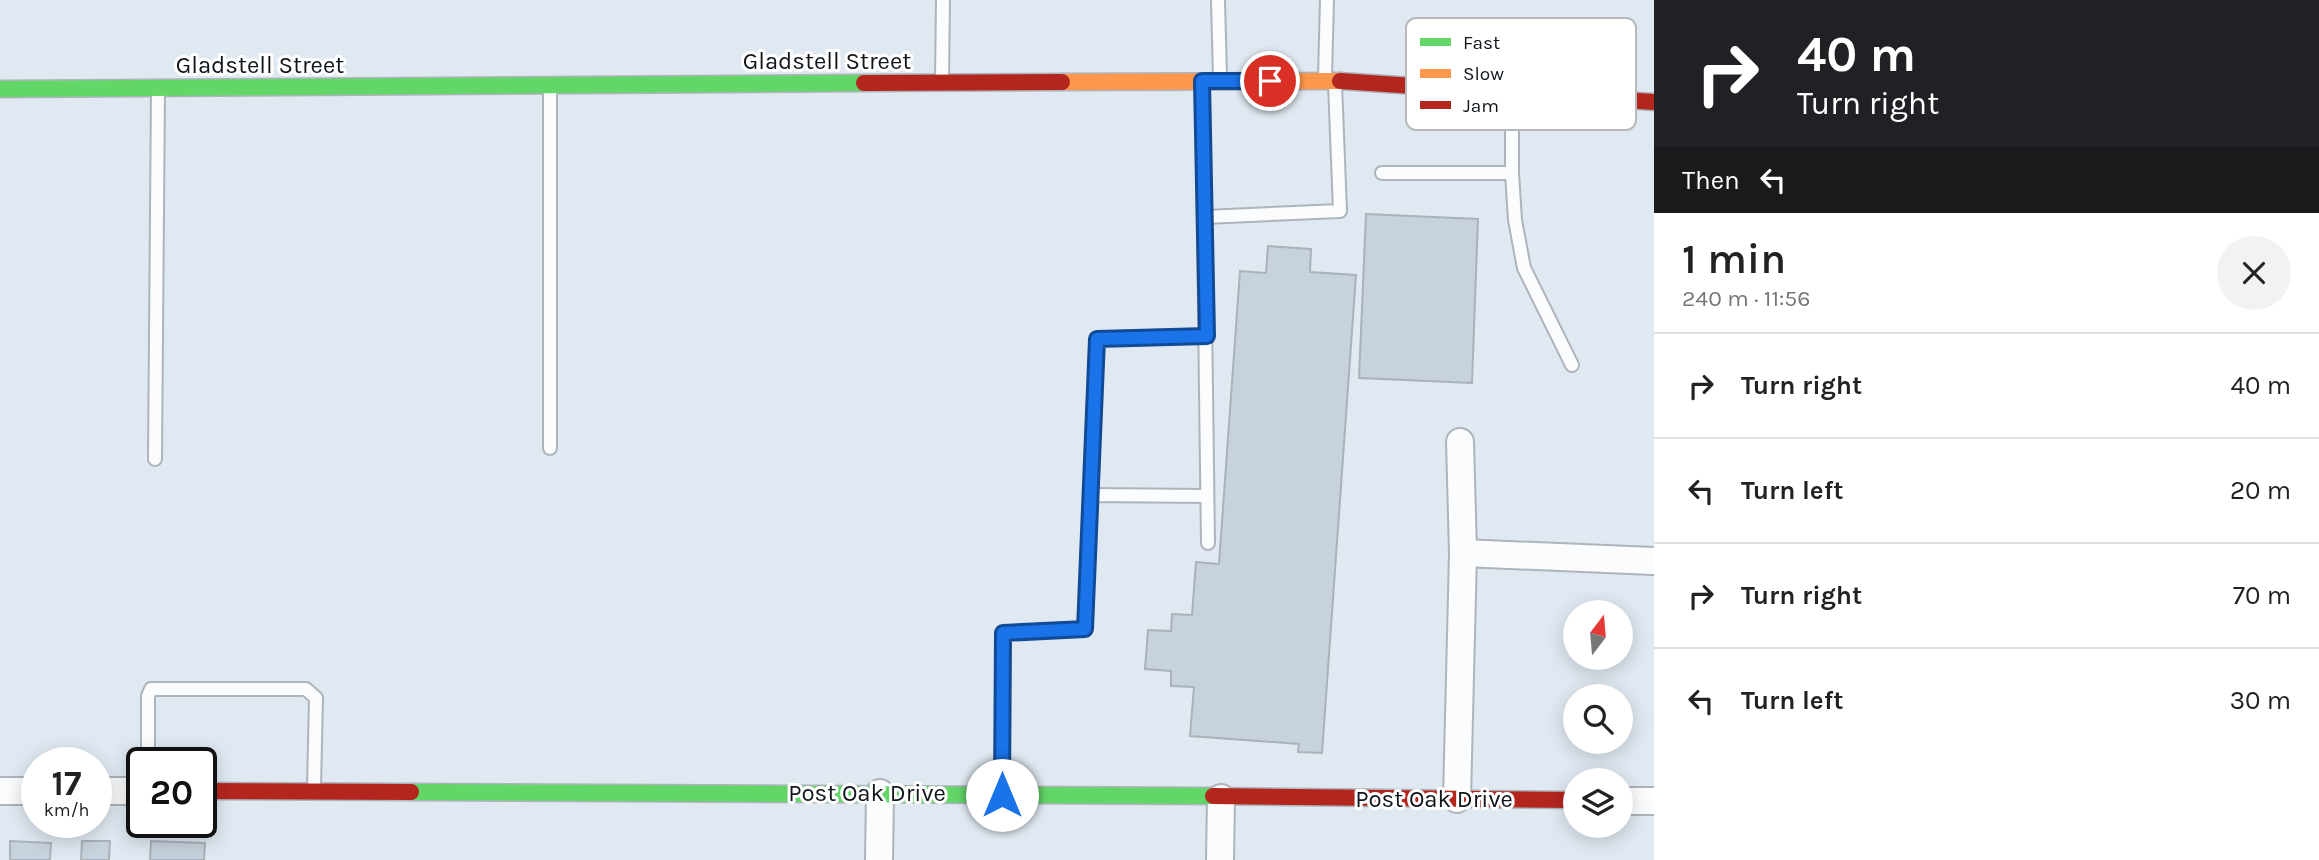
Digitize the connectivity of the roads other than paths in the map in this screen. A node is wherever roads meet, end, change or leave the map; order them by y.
1 (943, 0) edge
2 (1218, 0) edge
3 (1326, 0) edge
4 (1202, 81) junction
5 (1220, 81) junction
6 (1330, 81) junction
7 (942, 83) junction
8 (550, 86) junction
9 (1406, 86) edge
10 (0, 89) edge
11 (158, 89) junction
12 (1636, 101) edge
13 (1654, 102) edge
14 (1512, 130) edge
15 (1382, 173) dead end
16 (1512, 173) junction
17 (1205, 217) junction
18 (1207, 336) junction
19 (1572, 365) dead end
20 (1460, 442) dead end
21 (550, 448) dead end
22 (155, 459) dead end
23 (1091, 495) junction
24 (1207, 496) junction
25 (1208, 543) dead end
26 (1654, 548) edge
27 (1463, 553) junction
28 (1653, 561) edge
29 (1654, 568) edge
30 (148, 747) edge
31 (0, 791) edge
32 (21, 791) edge
33 (217, 791) edge
34 (314, 792) junction
35 (880, 793) junction
36 (1002, 795) junction
37 (1220, 798) junction
38 (1457, 799) junction
39 (1563, 800) edge
40 (1633, 801) edge
41 (1654, 801) edge
42 (879, 860) edge
43 (1220, 860) edge

1 - 7 lane
2 - 5 lane
3 - 6 lane
4 - 5 street, Gladstell Street
4 - 7 street, Gladstell Street
4 - 17 lane
5 - 6 street, Gladstell Street
6 - 9 street, Gladstell Street
6 - 17 lane
7 - 8 street, Gladstell Street
8 - 11 street, Gladstell Street
8 - 21 lane
10 - 11 street, Gladstell Street
11 - 22 lane
12 - 13 street, Gladstell Street
14 - 16 lane
15 - 16 lane
16 - 19 lane
17 - 18 lane
18 - 23 lane
18 - 24 lane
20 - 27 street
23 - 24 lane
23 - 36 lane
24 - 25 lane
26 - 28 street
27 - 28 street
27 - 38 street
28 - 29 street
30 - 34 lane
31 - 32 street
33 - 34 street, Post Oak Drive
34 - 35 street, Post Oak Drive
35 - 36 street, Post Oak Drive
35 - 42 street
36 - 37 street, Post Oak Drive
37 - 38 street, Post Oak Drive
37 - 43 street
38 - 39 street, Post Oak Drive
40 - 41 street

